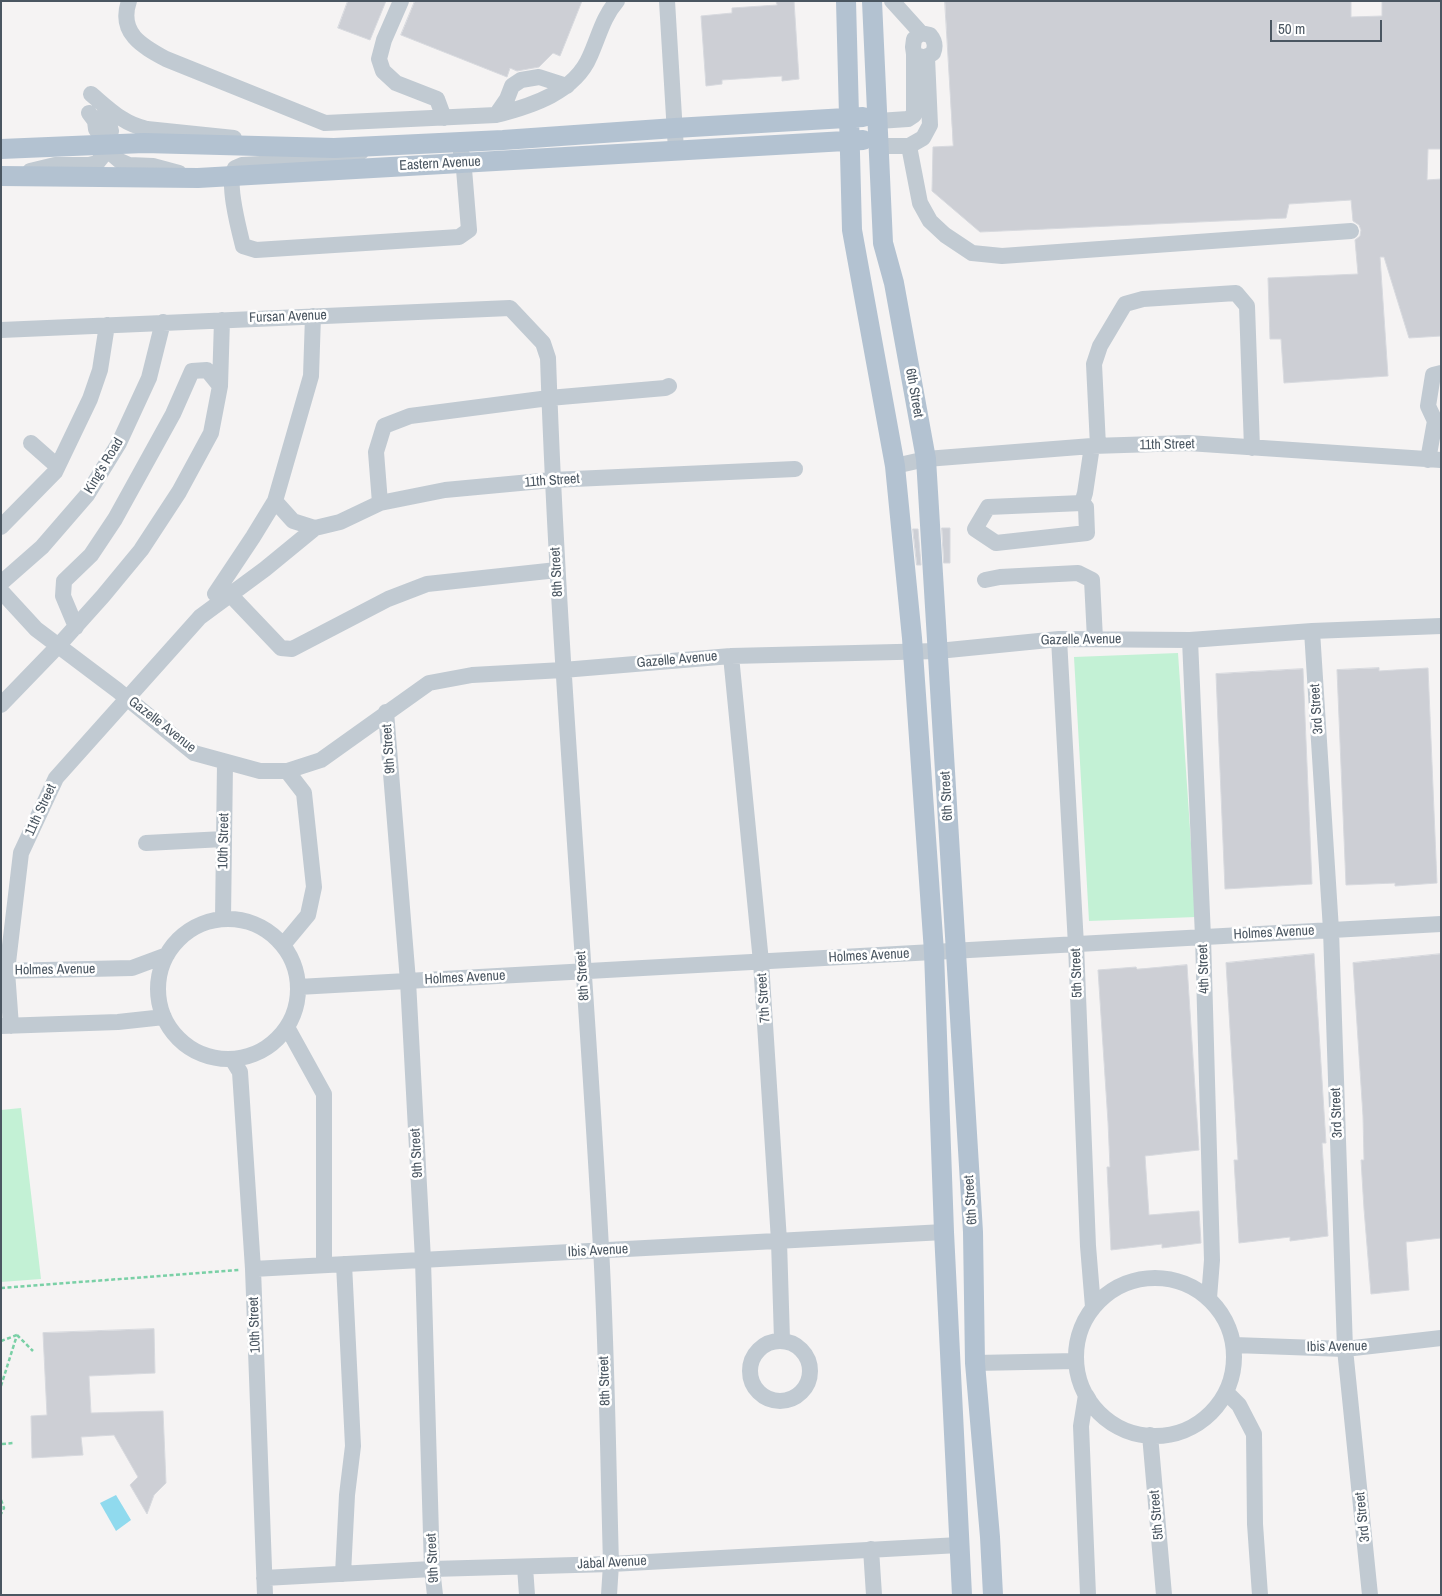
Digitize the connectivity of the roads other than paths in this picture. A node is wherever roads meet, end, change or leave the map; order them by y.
1 (129, 1) edge
2 (401, 1) edge
3 (617, 1) edge
4 (667, 1) edge
5 (846, 1) edge
6 (872, 1) edge
7 (892, 1) edge
8 (921, 55) junction
9 (567, 86) junction
10 (91, 94) dead end
11 (96, 109) junction
12 (496, 115) junction
13 (444, 118) junction
14 (849, 118) junction
15 (675, 128) junction
16 (878, 131) junction
17 (850, 141) junction
18 (438, 143) junction
19 (108, 145) junction
20 (382, 146) junction
21 (909, 146) junction
22 (291, 147) junction
23 (1, 148) edge
24 (676, 150) junction
25 (464, 163) junction
26 (5, 176) edge
27 (232, 176) junction
28 (198, 178) junction
29 (1351, 230) dead end
30 (314, 316) junction
31 (222, 320) junction
32 (163, 322) junction
33 (107, 325) junction
34 (1, 330) edge
35 (548, 358) joint
36 (1441, 373) edge
37 (220, 386) junction
38 (669, 386) dead end
39 (549, 398) junction
40 (31, 443) dead end
41 (1095, 446) junction
42 (1252, 448) junction
43 (926, 459) junction
44 (1434, 460) edge
45 (57, 466) junction
46 (895, 466) junction
47 (795, 470) dead end
48 (552, 480) junction
49 (275, 501) junction
50 (380, 503) junction
51 (1082, 503) junction
52 (1, 527) edge
53 (315, 528) junction
54 (557, 570) junction
55 (985, 580) dead end
56 (1, 583) edge
57 (226, 590) junction
58 (1, 591) edge
59 (76, 626) junction
60 (1441, 626) edge
61 (1312, 631) junction
62 (1059, 639) junction
63 (1095, 639) junction
64 (1190, 640) junction
65 (59, 645) junction
66 (938, 650) junction
67 (913, 652) junction
68 (731, 656) junction
69 (563, 670) junction
70 (127, 698) junction
71 (1, 704) edge
72 (386, 712) junction
73 (225, 762) junction
74 (287, 771) junction
75 (224, 839) junction
76 (146, 843) dead end
77 (223, 920) junction
78 (1441, 924) edge
79 (1331, 930) junction
80 (1203, 937) junction
81 (1076, 944) junction
82 (283, 945) junction
83 (956, 951) junction
84 (934, 952) junction
85 (167, 955) junction
86 (761, 962) junction
87 (4, 971) edge
88 (583, 972) junction
89 (408, 981) junction
90 (298, 988) junction
91 (164, 1017) junction
92 (6, 1026) edge
93 (287, 1027) junction
94 (232, 1059) junction
95 (944, 1232) junction
96 (779, 1241) junction
97 (601, 1251) junction
98 (423, 1260) junction
99 (344, 1264) junction
100 (324, 1265) junction
101 (253, 1269) junction
102 (1208, 1298) junction
103 (1093, 1308) junction
104 (1441, 1338) edge
105 (782, 1340) dead end
106 (1234, 1345) junction
107 (1345, 1349) junction
108 (1076, 1361) junction
109 (975, 1363) junction
110 (1226, 1392) junction
111 (1091, 1403) junction
112 (1150, 1435) junction
113 (960, 1545) junction
114 (871, 1549) junction
115 (611, 1564) junction
116 (525, 1567) junction
117 (432, 1569) junction
118 (343, 1574) junction
119 (264, 1587) edge
120 (435, 1595) edge
121 (527, 1595) edge
122 (609, 1595) edge
123 (874, 1595) edge
124 (962, 1595) edge
125 (993, 1595) edge
126 (1088, 1595) edge
127 (1164, 1595) edge
128 (1260, 1595) edge
129 (1370, 1595) edge

1 - 13 street
2 - 13 street
3 - 9 street
4 - 15 street
5 - 14 main road, 6th Street
6 - 16 main road, 6th Street
7 - 8 street
8 - 16 street
8 - 21 street
9 - 12 street
9 - 12 street
10 - 11 street
11 - 19 street
11 - 22 street
12 - 13 street
14 - 15 main road, Eastern Avenue
14 - 16 main road, Eastern Avenue
14 - 17 main road, 6th Street
15 - 18 main road, Eastern Avenue
15 - 24 street
16 - 17 main road, Eastern Avenue
16 - 21 street
16 - 43 main road, 6th Street
17 - 24 main road, Eastern Avenue
17 - 46 main road, 6th Street
18 - 20 main road, Eastern Avenue
18 - 25 street
19 - 22 main road, Eastern Avenue
19 - 23 main road, Eastern Avenue
19 - 26 street
19 - 28 street
20 - 22 main road, Eastern Avenue
20 - 27 street
21 - 29 street
24 - 25 main road, Eastern Avenue
25 - 27 main road, Eastern Avenue
25 - 27 street
26 - 28 main road, Eastern Avenue
27 - 28 main road, Eastern Avenue
30 - 31 street, Fursan Avenue
30 - 35 street, Fursan Avenue
30 - 49 street, 11th Street
31 - 32 street, Fursan Avenue
31 - 37 street
32 - 33 street, Fursan Avenue
32 - 56 street, King's Road
33 - 34 street, Fursan Avenue
33 - 45 street
35 - 39 street, 8th Street
36 - 44 street
37 - 59 street
37 - 59 street
38 - 39 street
39 - 48 street, 8th Street
39 - 50 street
40 - 45 street
41 - 42 street, 11th Street
41 - 42 street
41 - 43 street, 11th Street
41 - 51 street
42 - 44 street, 11th Street
43 - 46 street, 11th Street
43 - 66 main road, 6th Street
45 - 52 street
46 - 67 main road, 6th Street
47 - 48 street, 11th Street
48 - 50 street, 11th Street
48 - 54 street, 8th Street
49 - 53 street
49 - 57 street, 11th Street
50 - 53 street, 11th Street
51 - 51 street
53 - 57 street, 11th Street
54 - 57 street
54 - 69 street, 8th Street
55 - 63 street
57 - 70 street, 11th Street
58 - 65 street, Gazelle Avenue
59 - 65 street
60 - 61 street, Gazelle Avenue
61 - 64 street, Gazelle Avenue
61 - 79 street, 3rd Street
62 - 63 street, Gazelle Avenue
62 - 66 street, Gazelle Avenue
62 - 81 street, 5th Street
63 - 64 street, Gazelle Avenue
64 - 80 street, 4th Street
65 - 70 street, Gazelle Avenue
65 - 71 street
66 - 67 street, Gazelle Avenue
66 - 83 main road, 6th Street
67 - 68 street, Gazelle Avenue
67 - 84 main road, 6th Street
68 - 69 street, Gazelle Avenue
68 - 86 street, 7th Street
69 - 72 street, Gazelle Avenue
69 - 88 street, 8th Street
70 - 73 street, Gazelle Avenue
70 - 87 street, 11th Street
72 - 74 street, Gazelle Avenue
72 - 89 street, 9th Street
73 - 74 street, Gazelle Avenue
73 - 75 street, 10th Street
74 - 82 street
75 - 76 street
75 - 77 street, 10th Street
77 - 82 street
77 - 85 street
78 - 79 street, Holmes Avenue
79 - 80 street, Holmes Avenue
79 - 107 street, 3rd Street
80 - 81 street, Holmes Avenue
80 - 102 street, 4th Street
81 - 83 street, Holmes Avenue
81 - 103 street, 5th Street
82 - 90 street
83 - 84 street, Holmes Avenue
83 - 109 main road, 6th Street
84 - 86 street, Holmes Avenue
84 - 95 main road, 6th Street
85 - 87 street, Holmes Avenue
85 - 91 street
86 - 88 street, Holmes Avenue
86 - 96 street, 7th Street
87 - 92 street, 11th Street
88 - 89 street, Holmes Avenue
88 - 97 street, 8th Street
89 - 90 street, Holmes Avenue
89 - 98 street, 9th Street
90 - 93 street
91 - 92 street
91 - 94 street
93 - 94 street
93 - 100 street
94 - 101 street, 10th Street
95 - 96 street, Ibis Avenue
95 - 113 main road, 6th Street
96 - 97 street, Ibis Avenue
96 - 105 street, 7th Street
97 - 98 street, Ibis Avenue
97 - 115 street, 8th Street
98 - 99 street, Ibis Avenue
98 - 117 street, 9th Street
99 - 100 street, Ibis Avenue
99 - 118 street
100 - 101 street, Ibis Avenue
101 - 119 street, 10th Street
102 - 103 street
102 - 106 street
103 - 108 street
104 - 107 street, Ibis Avenue
106 - 107 street, Ibis Avenue
106 - 110 street
107 - 129 street, 3rd Street
108 - 109 street
108 - 111 street
109 - 125 main road, 6th Street
110 - 112 street
110 - 128 street
111 - 112 street
111 - 126 street
112 - 127 street, 5th Street
113 - 114 street, Jabal Avenue
113 - 124 main road, 6th Street
114 - 115 street, Jabal Avenue
114 - 123 street
115 - 116 street, Jabal Avenue
115 - 122 street, 8th Street
116 - 117 street, Jabal Avenue
116 - 121 street
117 - 118 street, Jabal Avenue
117 - 120 street, 9th Street
118 - 119 street, Jabal Avenue

